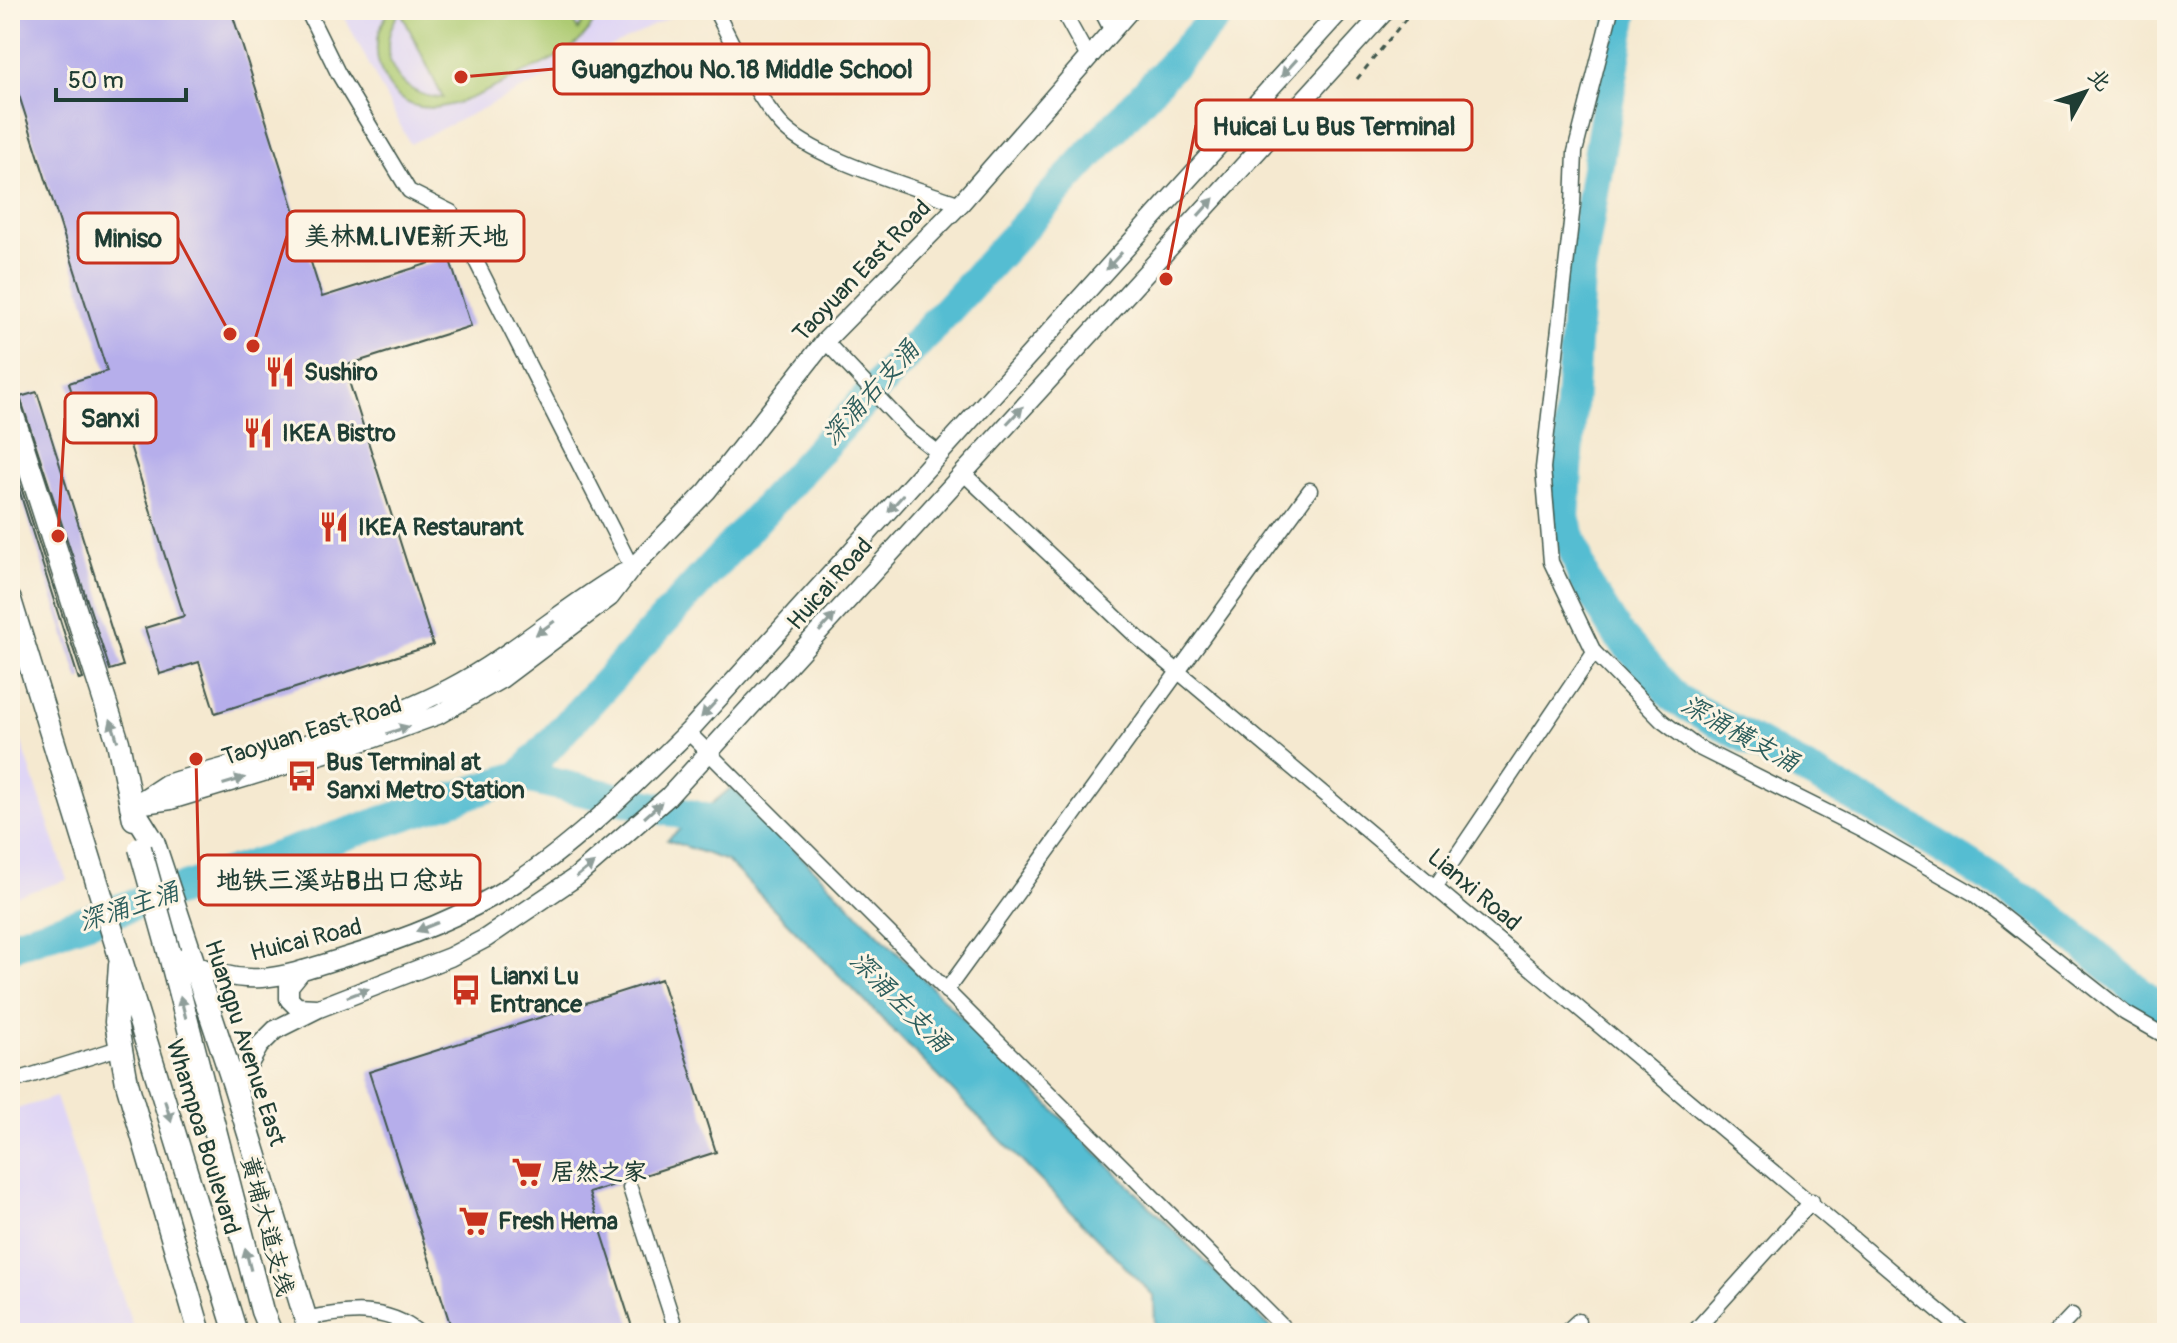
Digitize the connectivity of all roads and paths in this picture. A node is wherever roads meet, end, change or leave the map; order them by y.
1 (307, 10) edge
2 (715, 10) edge
3 (1062, 10) edge
4 (1101, 10) edge
5 (1130, 10) edge
6 (1293, 10) edge
7 (1341, 10) edge
8 (1386, 10) edge
9 (1413, 10) edge
10 (1611, 10) edge
11 (1287, 16) dead end
12 (1112, 31) junction
13 (1089, 59) junction
14 (1357, 79) dead end
15 (960, 204) junction
16 (825, 341) junction
17 (10, 407) edge
18 (940, 454) junction
19 (962, 472) junction
20 (1310, 490) dead end
21 (632, 568) junction
22 (10, 600) edge
23 (1594, 652) junction
24 (752, 662) junction
25 (1178, 671) junction
26 (775, 681) junction
27 (688, 732) junction
28 (710, 754) junction
29 (131, 806) junction
30 (1436, 886) junction
31 (182, 955) junction
32 (121, 956) junction
33 (302, 970) junction
34 (946, 991) junction
35 (319, 1008) junction
36 (2167, 1037) edge
37 (119, 1048) junction
38 (10, 1082) edge
39 (235, 1088) junction
40 (630, 1188) dead end
41 (1812, 1201) junction
42 (2072, 1315) dead end
43 (1578, 1321) dead end
44 (307, 1326) edge
45 (200, 1333) edge
46 (236, 1333) edge
47 (271, 1333) edge
48 (419, 1333) edge
49 (677, 1333) edge
50 (1289, 1333) edge
51 (1565, 1333) edge
52 (1693, 1333) edge
53 (1965, 1333) edge
54 (2055, 1333) edge

1 - 21 street
2 - 15 street
3 - 13 street
4 - 12 street
5 - 12 street, Taoyuan East Road
6 - 11 path
7 -> 18 street, Huicai Road
19 -> 8 street, Huicai Road
9 - 14 path
10 - 23 street
12 - 13 street, Taoyuan East Road
13 - 15 street, Taoyuan East Road
15 - 16 street, Taoyuan East Road
16 - 18 street
16 - 21 street, Taoyuan East Road
29 -> 17 main road
18 -> 24 street, Huicai Road
19 - 25 street, Lianxi Road
26 -> 19 street, Huicai Road
20 - 25 street
21 - 29 street, Taoyuan East Road
22 - 32 main road
23 - 30 street
23 - 36 street
24 - 26 street
24 -> 27 street, Huicai Road
25 - 30 street, Lianxi Road
25 - 34 street
26 - 28 street, Huicai Road
27 - 28 street
27 -> 33 street, Huicai Road
28 - 34 street
35 -> 28 street, Huicai Road
29 - 31 main road, 黄埔大道支线, bridge
30 - 41 street, Lianxi Road
31 - 33 street, Huicai Road
31 - 39 main road, Huangpu Avenue East
47 -> 31 main road, 黄埔大道支线
32 - 37 main road
32 -> 46 main road, Whampoa Boulevard
33 - 35 street
34 - 50 street
35 - 39 street, Huicai Road
37 - 38 street
37 - 45 main road
39 - 44 main road, Huangpu Avenue East
40 - 49 street
41 - 52 street
41 - 53 street, Lianxi Road
42 - 54 street
43 - 51 street
44 - 48 street

